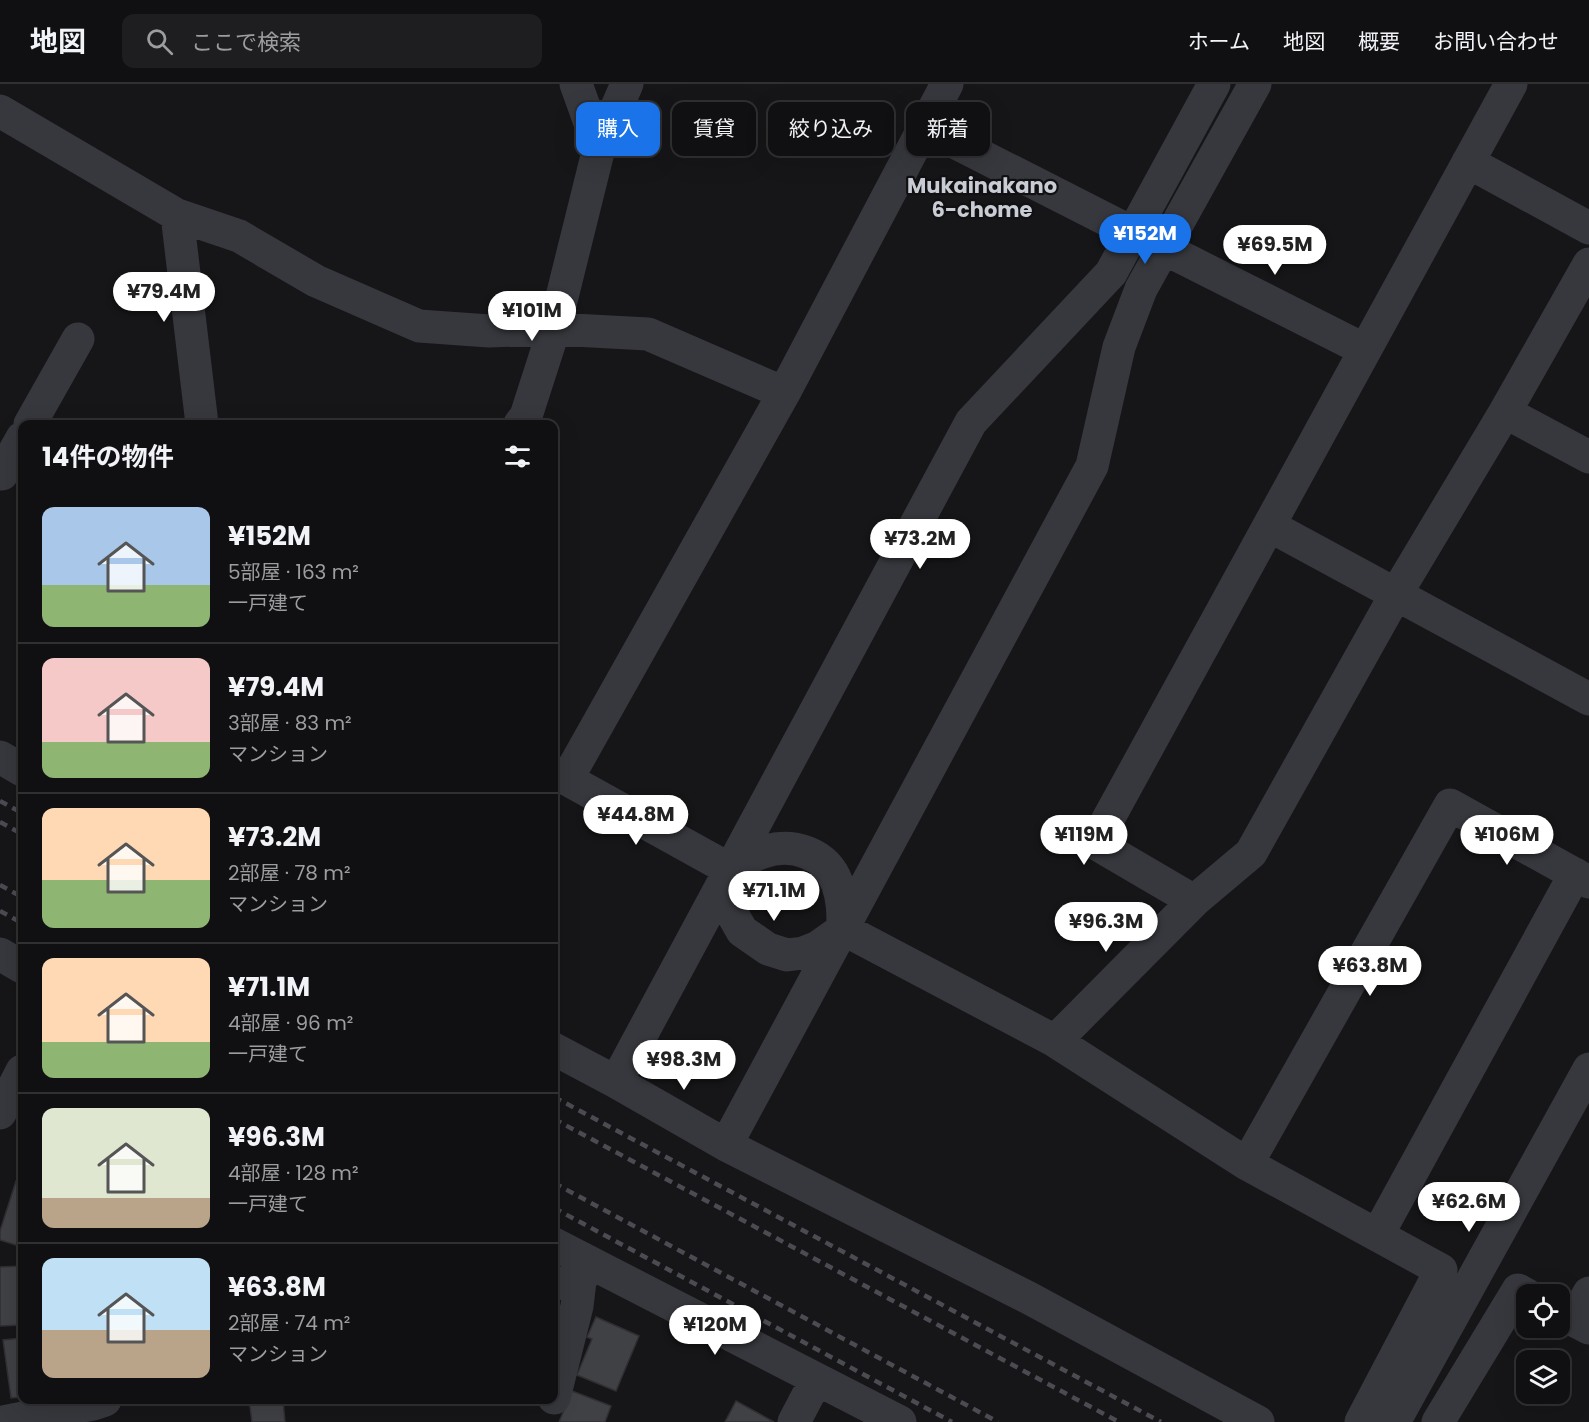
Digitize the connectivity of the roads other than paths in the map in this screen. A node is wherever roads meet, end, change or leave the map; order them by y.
1 (576, 84) edge
2 (627, 84) edge
3 (947, 84) edge
4 (1214, 84) edge
5 (1255, 84) edge
6 (1511, 84) edge
7 (583, 102) edge
8 (619, 102) edge
9 (938, 102) edge
10 (0, 111) edge
11 (597, 156) edge
12 (909, 156) edge
13 (983, 156) edge
14 (1468, 162) junction
15 (177, 215) junction
16 (1589, 228) edge
17 (1133, 233) junction
18 (1163, 248) junction
19 (1589, 264) edge
20 (554, 329) junction
21 (78, 339) dead end
22 (1365, 350) junction
23 (784, 393) junction
24 (1505, 412) junction
25 (32, 420) edge
26 (202, 420) edge
27 (523, 420) edge
28 (18, 449) edge
29 (1589, 457) edge
30 (8, 478) edge
31 (1270, 526) junction
32 (1396, 594) junction
33 (1589, 699) edge
34 (0, 758) edge
35 (18, 768) edge
36 (560, 776) edge
37 (729, 869) junction
38 (1582, 878) edge
39 (1194, 901) junction
40 (843, 929) junction
41 (0, 954) edge
42 (18, 965) edge
43 (1055, 1041) junction
44 (558, 1051) edge
45 (1589, 1069) edge
46 (18, 1079) edge
47 (616, 1082) junction
48 (0, 1113) edge
49 (726, 1145) junction
50 (1246, 1164) junction
51 (1378, 1234) junction
52 (558, 1250) edge
53 (575, 1276) edge
54 (1516, 1293) edge
55 (558, 1380) edge
56 (816, 1380) junction
57 (93, 1404) edge
58 (551, 1404) edge
59 (3, 1422) edge
60 (546, 1422) edge
61 (794, 1422) edge
62 (900, 1422) edge
63 (1258, 1422) edge
64 (1361, 1422) edge
65 (1394, 1422) edge
66 (1438, 1422) edge

1 - 7 street
2 - 8 street
3 - 9 street
4 - 17 street
5 - 18 street
6 - 14 street
10 - 15 street
11 - 20 street
12 - 23 street
13 - 17 street
14 - 16 street
14 - 22 street
15 - 20 street
15 - 26 street
17 - 37 street
18 - 22 street
18 - 40 street
19 - 24 street
20 - 23 street
20 - 27 street
21 - 25 street
22 - 31 street
23 - 36 street
24 - 29 street
24 - 32 street
28 - 30 street
31 - 32 street
31 - 39 street
32 - 33 street
32 - 39 street
34 - 35 street
36 - 37 street
37 - 40 street
37 - 40 street
37 - 47 street
38 - 50 street
38 - 51 street
39 - 43 street
40 - 43 street
40 - 49 street
41 - 42 street
43 - 50 street
44 - 47 street
45 - 65 street
46 - 48 street
47 - 49 street
49 - 63 street
50 - 51 street
51 - 64 street
52 - 53 street
53 - 55 street
53 - 56 street
54 - 66 street
56 - 61 street
56 - 62 street
57 - 59 street
58 - 60 street

